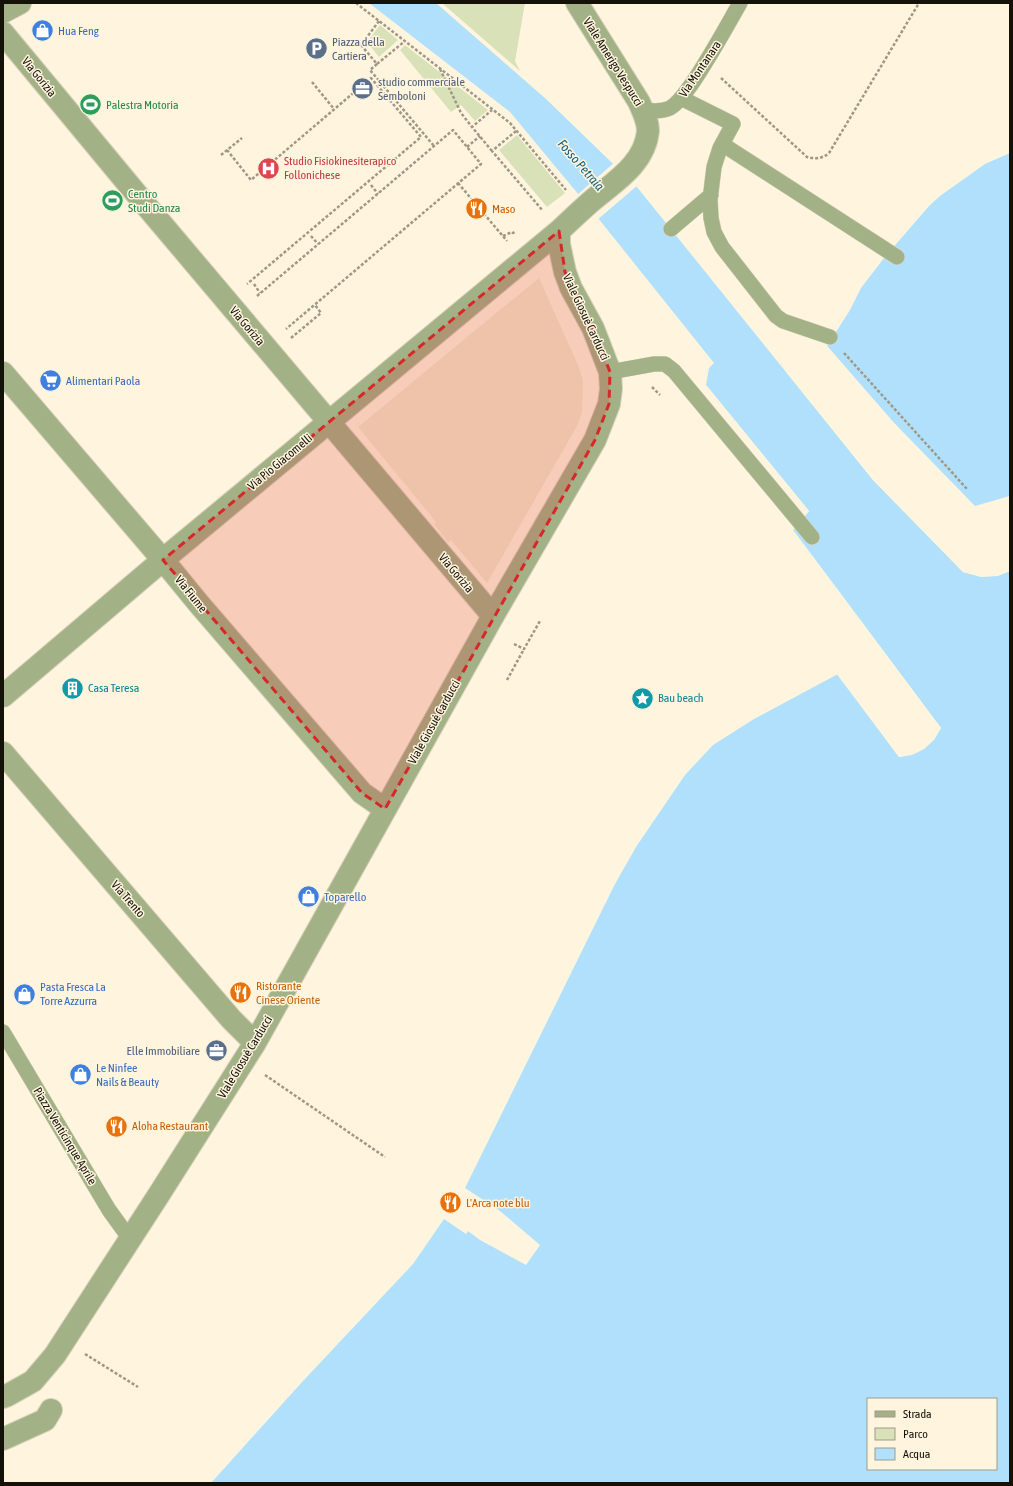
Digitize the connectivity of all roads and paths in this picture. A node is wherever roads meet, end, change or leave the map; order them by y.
1 (20, 3) edge
2 (356, 3) edge
3 (576, 3) edge
4 (740, 3) edge
5 (919, 3) edge
6 (3, 12) edge
7 (379, 21) junction
8 (3, 33) edge
9 (405, 41) junction
10 (340, 43) dead end
11 (360, 45) junction
12 (377, 64) junction
13 (706, 64) junction
14 (440, 69) junction
15 (373, 73) junction
16 (371, 78) junction
17 (312, 82) dead end
18 (681, 98) junction
19 (334, 109) junction
20 (492, 110) junction
21 (642, 110) junction
22 (472, 127) junction
23 (516, 131) junction
24 (424, 134) junction
25 (480, 136) junction
26 (421, 137) junction
27 (242, 138) dead end
28 (722, 144) junction
29 (434, 146) junction
30 (467, 147) junction
31 (227, 150) junction
32 (492, 151) junction
33 (221, 156) dead end
34 (458, 183) junction
35 (371, 185) dead end
36 (378, 194) junction
37 (711, 196) junction
38 (576, 203) junction
39 (671, 229) dead end
40 (560, 231) junction
41 (513, 233) dead end
42 (311, 236) dead end
43 (318, 244) junction
44 (897, 257) dead end
45 (246, 284) dead end
46 (254, 284) dead end
47 (315, 305) junction
48 (287, 328) dead end
49 (830, 337) joint
50 (287, 342) dead end
51 (610, 372) junction
52 (3, 373) edge
53 (328, 422) junction
54 (967, 489) dead end
55 (812, 537) dead end
56 (163, 560) junction
57 (493, 616) junction
58 (540, 621) dead end
59 (514, 644) dead end
60 (524, 649) junction
61 (507, 680) dead end
62 (3, 696) edge
63 (3, 753) edge
64 (385, 809) junction
65 (3, 1032) edge
66 (255, 1043) junction
67 (272, 1080) dead end
68 (385, 1157) dead end
69 (130, 1239) junction
70 (85, 1354) dead end
71 (138, 1387) dead end
72 (3, 1397) edge
73 (51, 1410) dead end
74 (3, 1439) edge

1 - 6 street
2 - 7 path
3 - 21 street, Viale Amerigo Vespucci
4 - 13 lane, Via Montanara
5 - 13 path
7 - 9 path
7 - 11 path
8 - 53 street, Via Gorizia
9 - 12 path
9 - 14 path
10 - 11 path
11 - 12 path
12 - 15 path
13 - 18 lane, Via Montanara
14 - 20 path
14 - 22 path
15 - 16 path
15 - 24 path
16 - 19 path
16 - 26 path
17 - 19 path
18 - 21 lane, Via Montanara
18 - 28 lane
19 - 31 path
20 - 22 path
20 - 23 path
21 - 38 street, Viale Amerigo Vespucci
22 - 25 path
23 - 32 path
23 - 38 path
24 - 26 path
24 - 29 path
25 - 30 path
25 - 32 path
26 - 45 path
27 - 31 path
28 - 37 lane
28 - 44 lane
29 - 30 path
29 - 36 path
30 - 34 path
31 - 33 path
32 - 40 path
34 - 41 path
34 - 47 path
35 - 36 path
36 - 43 path
37 - 39 lane
37 - 49 lane
38 - 40 street, Viale Amerigo Vespucci
40 - 51 street, Viale Giosuè Carducci
40 - 53 street, Via Pio Giacomelli
42 - 43 path
43 - 46 path
47 - 48 path
47 - 50 path
49 - 54 path
51 - 55 lane
51 - 57 street, Viale Giosuè Carducci
52 - 56 street, Via Fiume
53 - 56 street, Via Pio Giacomelli
53 - 57 street, Via Gorizia
56 - 62 street, Via Pio Giacomelli
56 - 64 street, Via Fiume
57 - 64 street, Viale Giosuè Carducci
58 - 60 path
59 - 60 path
60 - 61 path
63 - 66 street, Via Trento
64 - 66 street, Viale Giosuè Carducci
65 - 69 lane, Piazza Venticinque Aprile
66 - 69 street, Viale Giosuè Carducci
67 - 68 path
69 - 72 street
70 - 71 path
73 - 74 street

